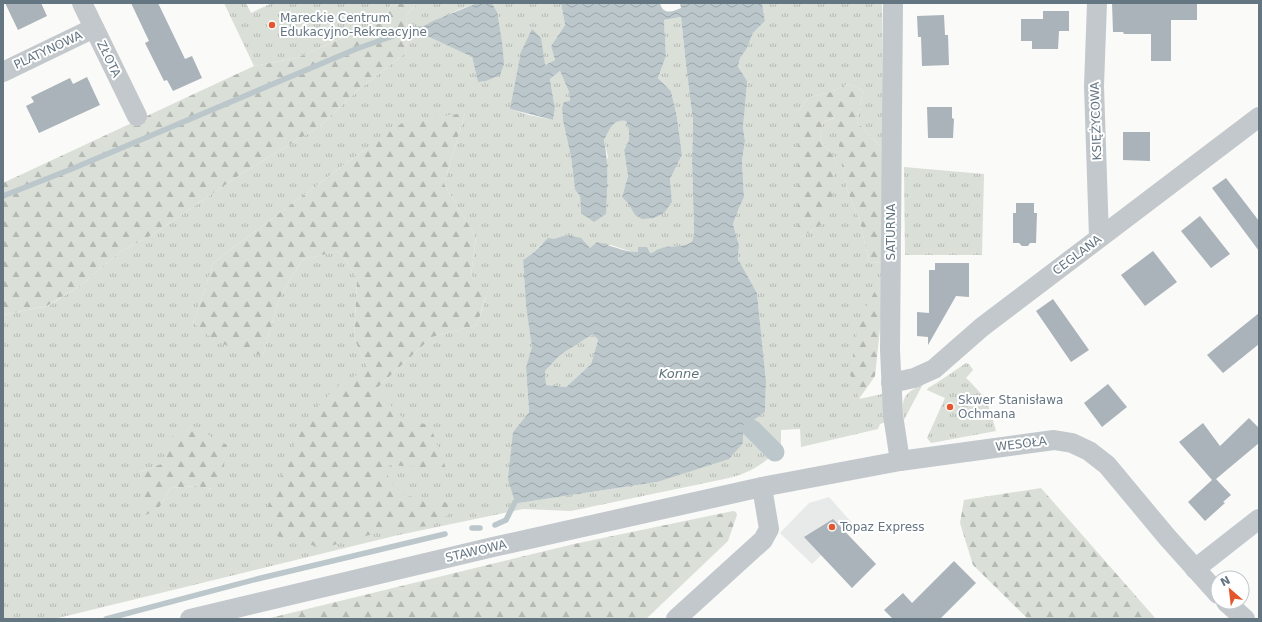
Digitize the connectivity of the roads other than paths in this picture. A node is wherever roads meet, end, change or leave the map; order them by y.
1 (82, 3) edge
2 (893, 3) edge
3 (1097, 3) edge
4 (94, 28) junction
5 (3, 72) edge
6 (137, 116) dead end
7 (1259, 117) edge
8 (1099, 238) junction
9 (891, 383) junction
10 (900, 461) junction
11 (762, 487) junction
12 (1259, 519) edge
13 (1195, 569) junction
14 (1210, 585) edge
15 (1235, 610) edge
16 (190, 619) edge
17 (676, 619) edge
18 (1245, 619) edge

1 - 4 street, ZŁOTA
2 - 9 street, SATURNA
3 - 8 street, KSIĘŻYCOWA
4 - 5 street, PLATYNOWA
4 - 6 street, ZŁOTA
7 - 8 street, CEGLANA
8 - 9 street, CEGLANA
9 - 10 street, SATURNA
10 - 11 street, WESOŁA
10 - 13 street, WESOŁA
11 - 16 street, STAWOWA
11 - 17 street
12 - 13 street
13 - 14 street, WESOŁA
15 - 18 street

